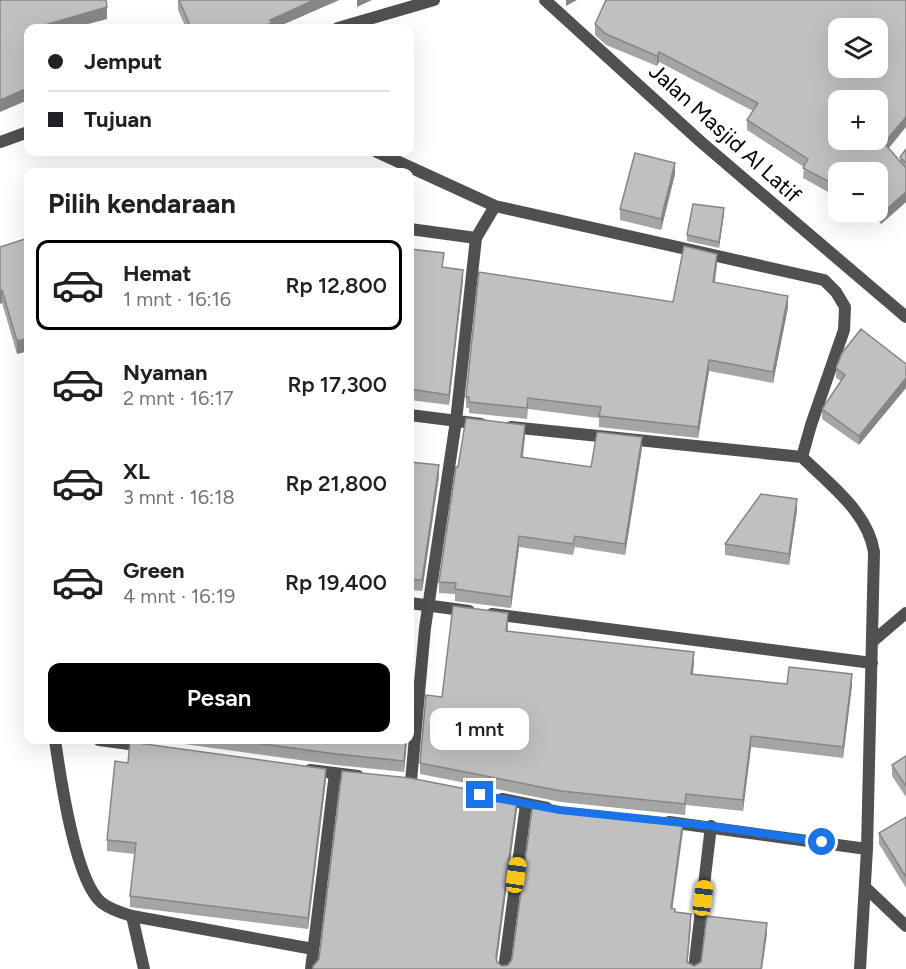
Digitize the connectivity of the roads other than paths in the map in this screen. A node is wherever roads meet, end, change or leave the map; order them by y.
1 (434, 0) edge
2 (545, 0) edge
3 (352, 24) edge
4 (24, 133) edge
5 (0, 142) edge
6 (386, 156) edge
7 (412, 168) edge
8 (414, 169) edge
9 (495, 206) junction
10 (414, 230) edge
11 (476, 238) junction
12 (906, 317) edge
13 (414, 416) edge
14 (456, 421) junction
15 (802, 457) junction
16 (414, 604) edge
17 (429, 606) junction
18 (906, 613) edge
19 (873, 640) junction
20 (872, 663) junction
21 (56, 744) edge
22 (128, 744) edge
23 (158, 748) edge
24 (299, 768) edge
25 (335, 773) junction
26 (367, 777) edge
27 (411, 781) edge
28 (491, 797) edge
29 (526, 804) junction
30 (560, 810) edge
31 (653, 820) edge
32 (711, 826) junction
33 (867, 849) junction
34 (865, 887) junction
35 (132, 916) junction
36 (906, 926) edge
37 (313, 949) junction
38 (144, 969) edge
39 (311, 969) edge
40 (504, 969) edge
41 (694, 969) edge
42 (860, 969) edge

1 - 3 street
2 - 12 street, Jalan Masjid Al Latif
4 - 5 street
6 - 7 street
8 - 9 street
9 - 11 street
9 - 15 street
10 - 11 street
11 - 14 street
13 - 14 street
14 - 15 street
14 - 17 street
15 - 19 street
16 - 17 street
17 - 20 street
17 - 27 street
18 - 19 street
19 - 20 street
20 - 33 street
21 - 35 street
22 - 23 street
24 - 25 street
25 - 26 street
25 - 37 street
28 - 29 street
29 - 30 street
29 - 40 street
31 - 32 street
32 - 33 street
32 - 41 street
33 - 34 street
34 - 36 street
34 - 42 street
35 - 37 street
35 - 38 street
37 - 39 street

